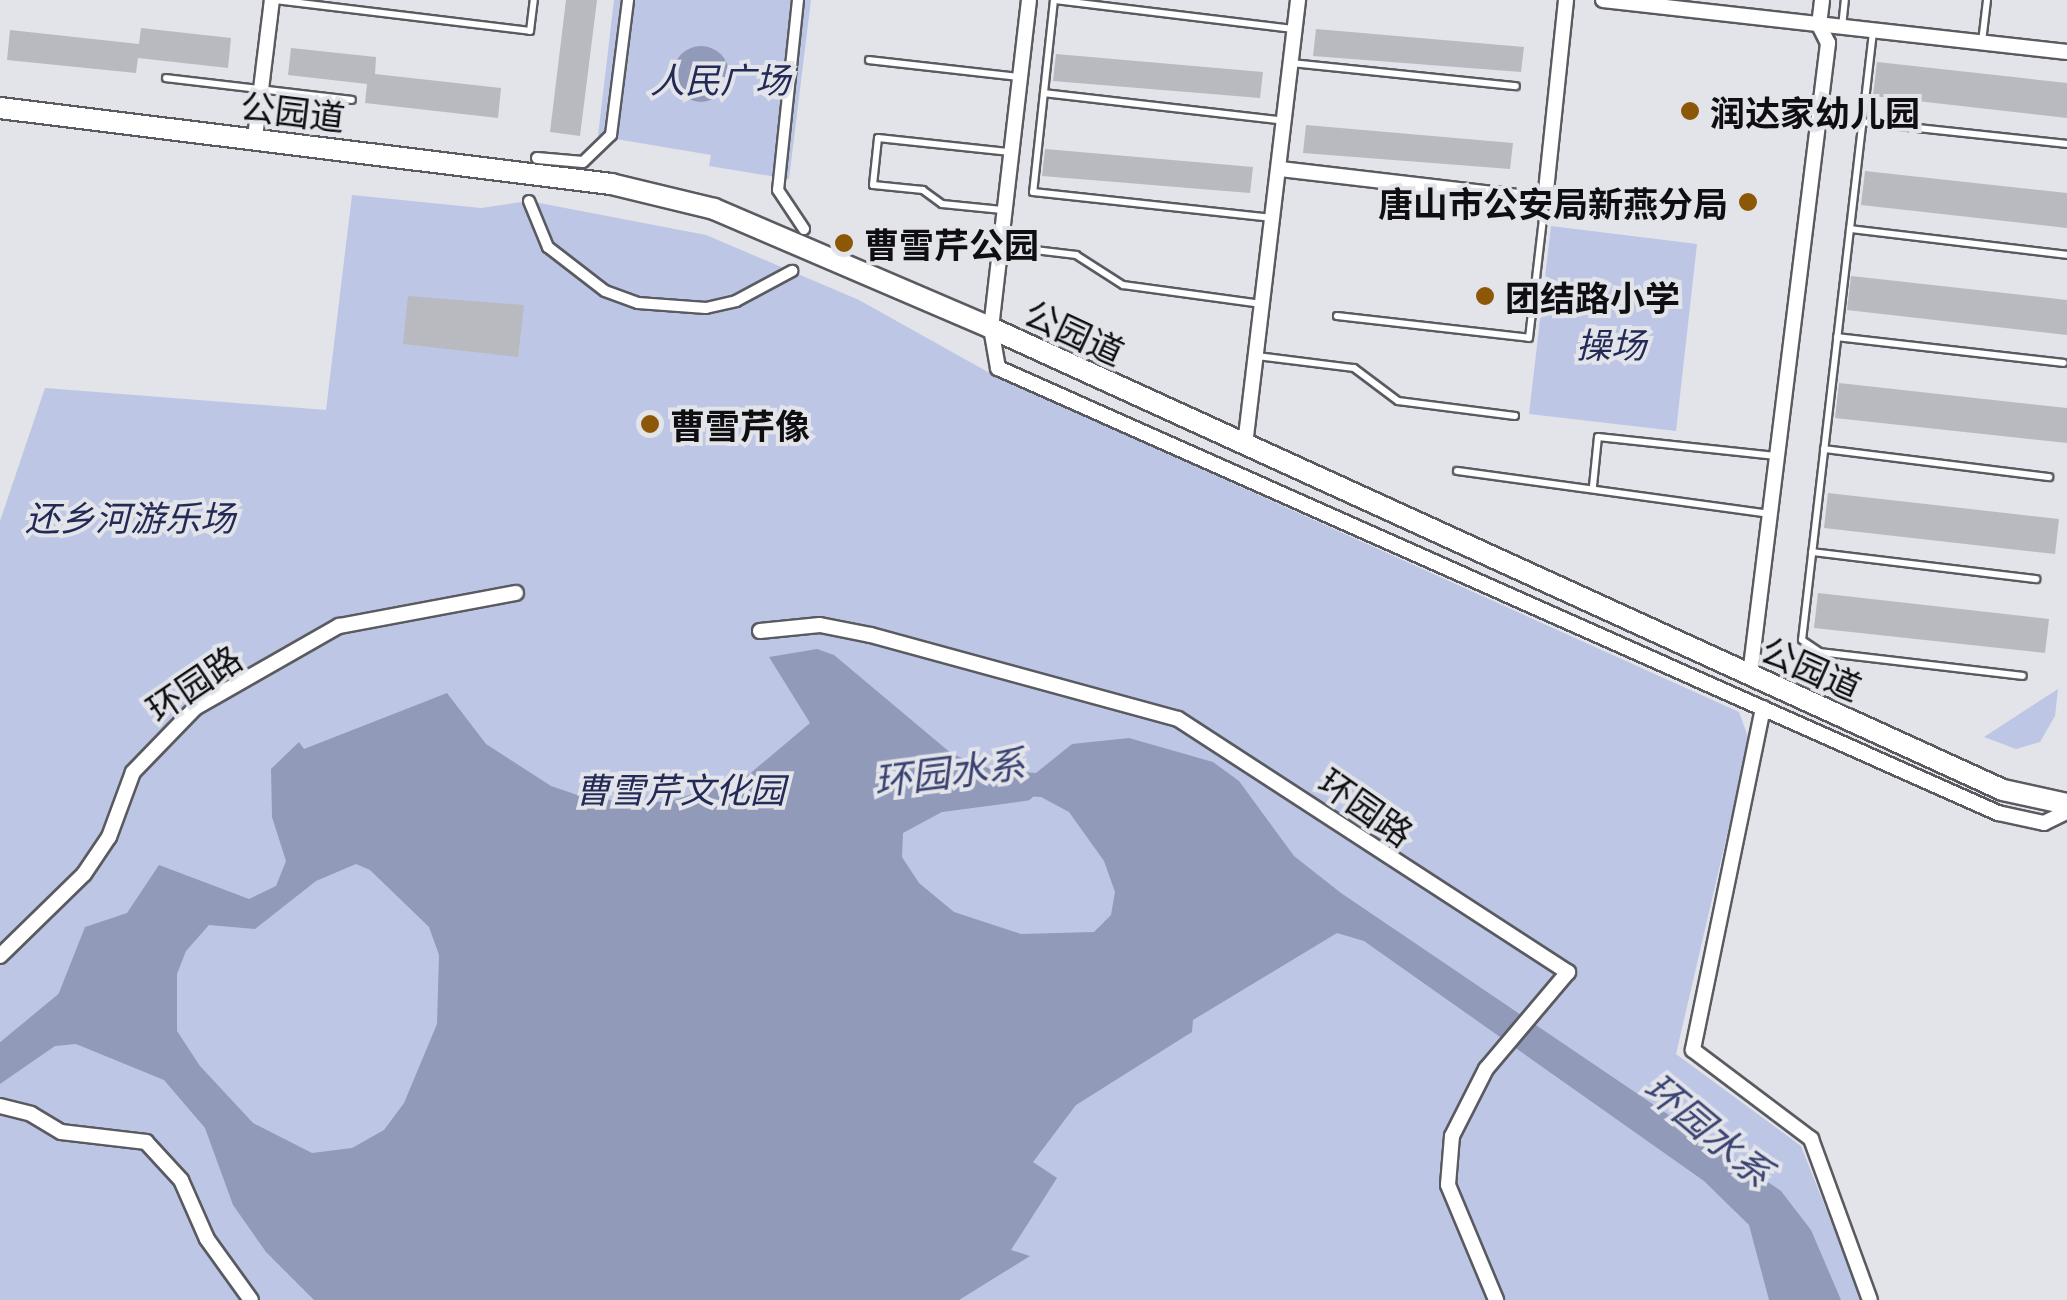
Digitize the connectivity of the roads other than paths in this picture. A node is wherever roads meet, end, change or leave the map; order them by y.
1 (274, 0) edge
2 (534, 0) edge
3 (628, 0) edge
4 (798, 0) edge
5 (1029, 0) edge
6 (1054, 0) edge
7 (1298, 0) edge
8 (1566, 0) edge
9 (1603, 0) edge
10 (1822, 0) edge
11 (1844, 0) edge
12 (1986, 0) edge
13 (1820, 24) junction
14 (1842, 27) junction
15 (1295, 30) junction
16 (1873, 30) junction
17 (1982, 43) junction
18 (2067, 52) edge
19 (869, 60) dead end
20 (1292, 64) junction
21 (1020, 77) junction
22 (166, 78) dead end
23 (1516, 86) dead end
24 (261, 89) junction
25 (1044, 92) junction
26 (352, 100) dead end
27 (0, 108) edge
28 (1286, 122) junction
29 (1862, 122) junction
30 (255, 138) junction
31 (2067, 144) edge
32 (1011, 152) junction
33 (537, 158) dead end
34 (1281, 169) junction
35 (1545, 200) junction
36 (528, 201) dead end
37 (1004, 210) junction
38 (1275, 218) junction
39 (804, 229) dead end
40 (1850, 229) junction
41 (1000, 246) junction
42 (2067, 255) edge
43 (792, 271) dead end
44 (1264, 304) junction
45 (1336, 316) dead end
46 (990, 328) junction
47 (1837, 337) junction
48 (1257, 356) junction
49 (2064, 363) dead end
50 (1515, 416) dead end
51 (1246, 445) junction
52 (1824, 450) junction
53 (1777, 456) junction
54 (1457, 471) dead end
55 (2049, 477) dead end
56 (1593, 486) junction
57 (1770, 514) junction
58 (1812, 552) junction
59 (2036, 579) dead end
60 (516, 592) dead end
61 (760, 631) dead end
62 (1750, 675) junction
63 (2023, 676) dead end
64 (1763, 708) junction
65 (2067, 808) edge
66 (0, 956) edge
67 (0, 1106) edge
68 (252, 1300) edge
69 (1496, 1300) edge
70 (1870, 1300) edge

1 - 2 lane
1 - 24 street
3 - 33 street
4 - 39 street
5 - 21 street
6 - 15 lane
6 - 25 lane
7 - 15 street
8 - 35 street
9 - 13 street
10 - 13 street
11 - 14 lane
12 - 17 lane
13 - 14 street
13 - 53 street
14 - 16 street
15 - 20 street
16 - 17 street
16 - 29 lane
17 - 18 street
19 - 21 lane
20 - 23 lane
20 - 28 street
21 - 32 street
22 - 24 lane
24 - 26 lane
24 - 30 street
25 - 28 lane
25 - 38 lane
27 - 30 main road, 公园道
28 - 34 street
29 - 31 lane
29 - 40 lane
30 - 46 main road, 公园道
32 - 37 street
32 - 37 lane
34 - 35 street
34 - 38 street
35 - 45 lane
36 - 43 street
37 - 41 street
38 - 44 street
40 - 42 lane
40 - 47 lane
41 - 44 lane
41 - 46 street
44 - 48 street
46 - 51 main road, 公园道
46 - 64 street
47 - 49 lane
47 - 52 lane
48 - 50 lane
48 - 51 street
51 - 62 main road, 公园道
52 - 55 lane
52 - 58 lane
53 - 56 lane
53 - 57 street
54 - 56 lane
56 - 57 lane
57 - 62 street
58 - 59 lane
58 - 63 lane
60 - 66 street, 环园路
61 - 69 street, 环园路
62 - 65 main road, 公园道
64 - 65 street
64 - 70 street
67 - 68 street

